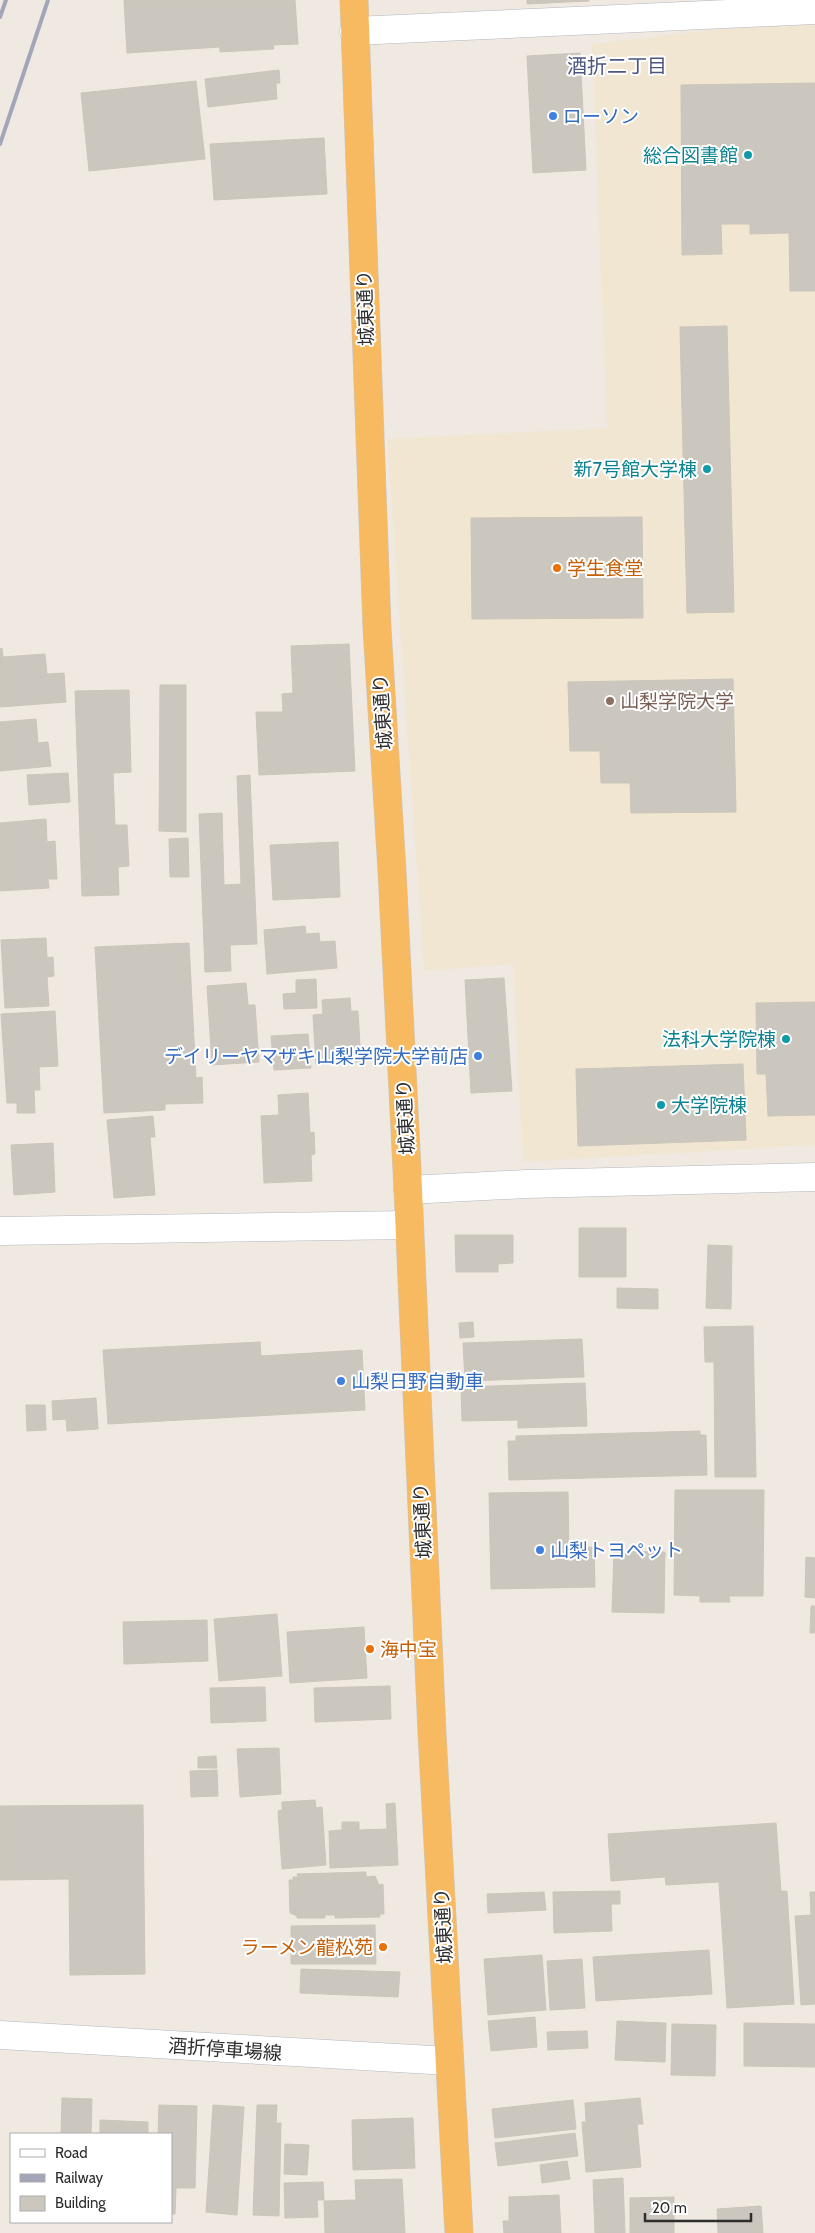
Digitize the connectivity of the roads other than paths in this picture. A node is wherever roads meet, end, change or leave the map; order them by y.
1 (354, 0) edge
2 (815, 10) edge
3 (354, 31) junction
4 (815, 1177) edge
5 (408, 1190) junction
6 (409, 1224) junction
7 (1, 1231) edge
8 (0, 2035) edge
9 (450, 2061) junction
10 (459, 2233) edge

1 - 3 highway, 城東通り
2 - 3 street
3 - 5 highway, 城東通り
4 - 5 street
5 - 6 highway, 城東通り
6 - 7 street
6 - 9 highway, 城東通り
8 - 9 street, 酒折停車場線
9 - 10 highway, 城東通り

